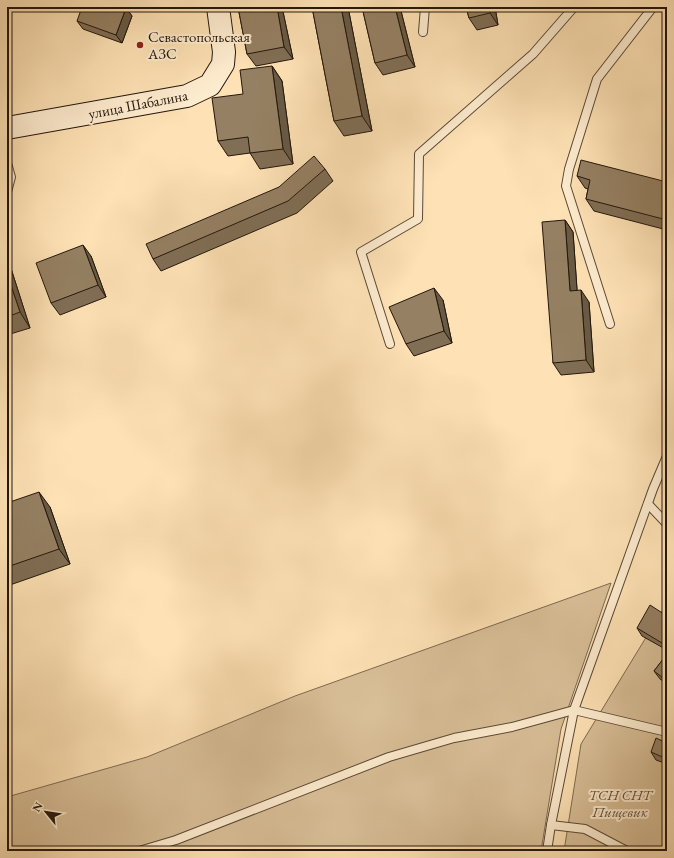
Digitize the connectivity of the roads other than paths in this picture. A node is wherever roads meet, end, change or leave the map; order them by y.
1 (218, 7) edge
2 (425, 7) edge
3 (574, 7) edge
4 (653, 7) edge
5 (423, 32) dead end
6 (7, 128) edge
7 (7, 163) edge
8 (7, 192) edge
9 (610, 324) dead end
10 (390, 344) dead end
11 (667, 456) edge
12 (648, 504) junction
13 (667, 524) edge
14 (574, 710) junction
15 (667, 732) edge
16 (551, 825) junction
17 (139, 851) edge
18 (547, 851) edge
19 (627, 851) edge

1 - 6 main road, улица Шабалина
2 - 5 lane
3 - 10 lane
4 - 9 lane
7 - 8 lane
11 - 12 lane
12 - 13 lane
12 - 14 lane
14 - 15 lane
14 - 16 lane
14 - 17 lane
16 - 18 lane
16 - 19 lane

